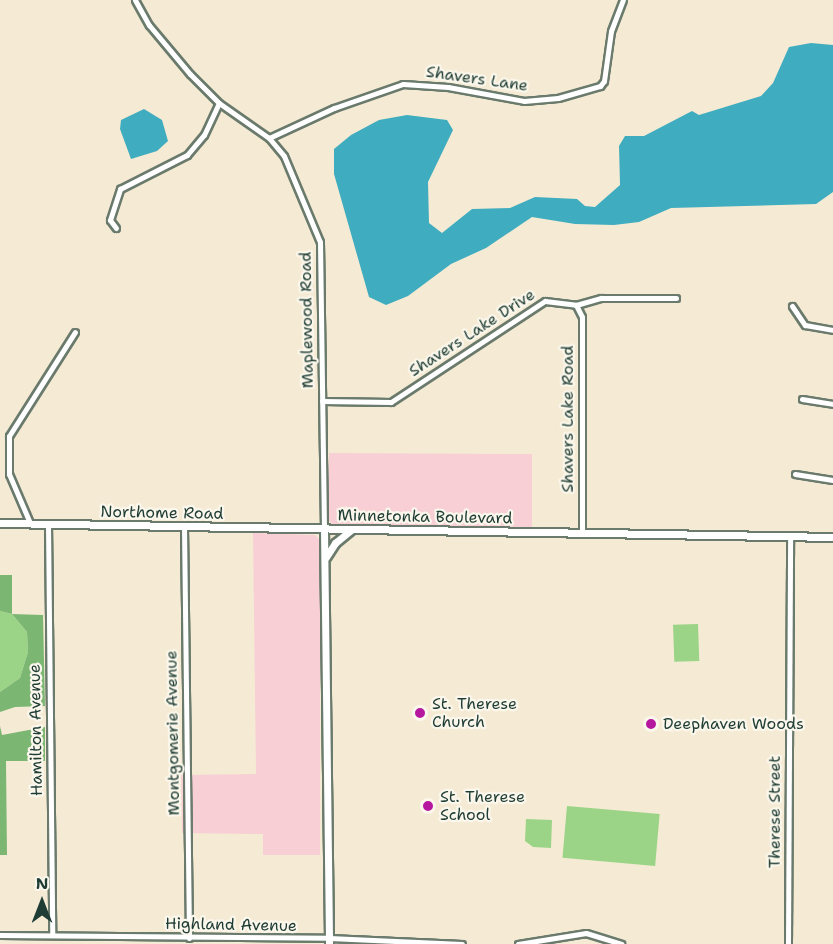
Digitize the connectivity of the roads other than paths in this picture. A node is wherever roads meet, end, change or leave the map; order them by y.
1 (135, 0) edge
2 (623, 0) edge
3 (219, 104) junction
4 (269, 138) junction
5 (116, 228) dead end
6 (676, 298) dead end
7 (576, 306) junction
8 (792, 306) dead end
9 (833, 330) edge
10 (75, 332) dead end
11 (802, 399) dead end
12 (322, 401) junction
13 (833, 404) edge
14 (795, 474) dead end
15 (833, 480) edge
16 (0, 523) edge
17 (30, 524) junction
18 (48, 524) junction
19 (184, 527) junction
20 (324, 529) junction
21 (352, 530) junction
22 (582, 533) junction
23 (790, 536) junction
24 (833, 537) edge
25 (326, 557) junction
26 (0, 934) edge
27 (11, 935) junction
28 (52, 935) junction
29 (156, 936) junction
30 (189, 938) junction
31 (264, 941) edge
32 (329, 941) edge
33 (539, 942) edge
34 (11, 944) edge
35 (156, 944) edge
36 (462, 944) edge
37 (518, 944) edge
38 (621, 944) edge
39 (788, 944) edge

1 - 3 street, Maplewood Road
2 - 4 street, Shavers Lane
3 - 4 street, Maplewood Road
3 - 5 street
4 - 12 street, Maplewood Road
6 - 7 street, Shavers Lake Drive
7 - 12 street, Shavers Lake Drive
7 - 22 street, Shavers Lake Road
8 - 9 street
10 - 17 street
11 - 13 street
12 - 20 street, Maplewood Road
14 - 15 street
16 - 17 street, Northome Road
17 - 18 street, Northome Road
18 - 19 street, Northome Road
18 - 28 street, Hamilton Avenue
19 - 20 street, Northome Road
19 - 30 street, Montgomerie Avenue
20 - 21 street, Minnetonka Boulevard
20 - 25 street, Minnetonka Boulevard
21 - 22 street, Minnetonka Boulevard
21 - 25 street
22 - 23 street, Minnetonka Boulevard
23 - 24 street, Minnetonka Boulevard
23 - 39 street, Therese Street
25 - 32 street, Minnetonka Boulevard
26 - 27 street, Highland Avenue
27 - 28 street, Highland Avenue
27 - 34 street
28 - 29 street, Highland Avenue
29 - 30 street, Highland Avenue
29 - 35 street
30 - 31 street, Highland Avenue
31 - 32 street, Highland Avenue
32 - 36 street, Highland Avenue
33 - 37 street
33 - 38 street

